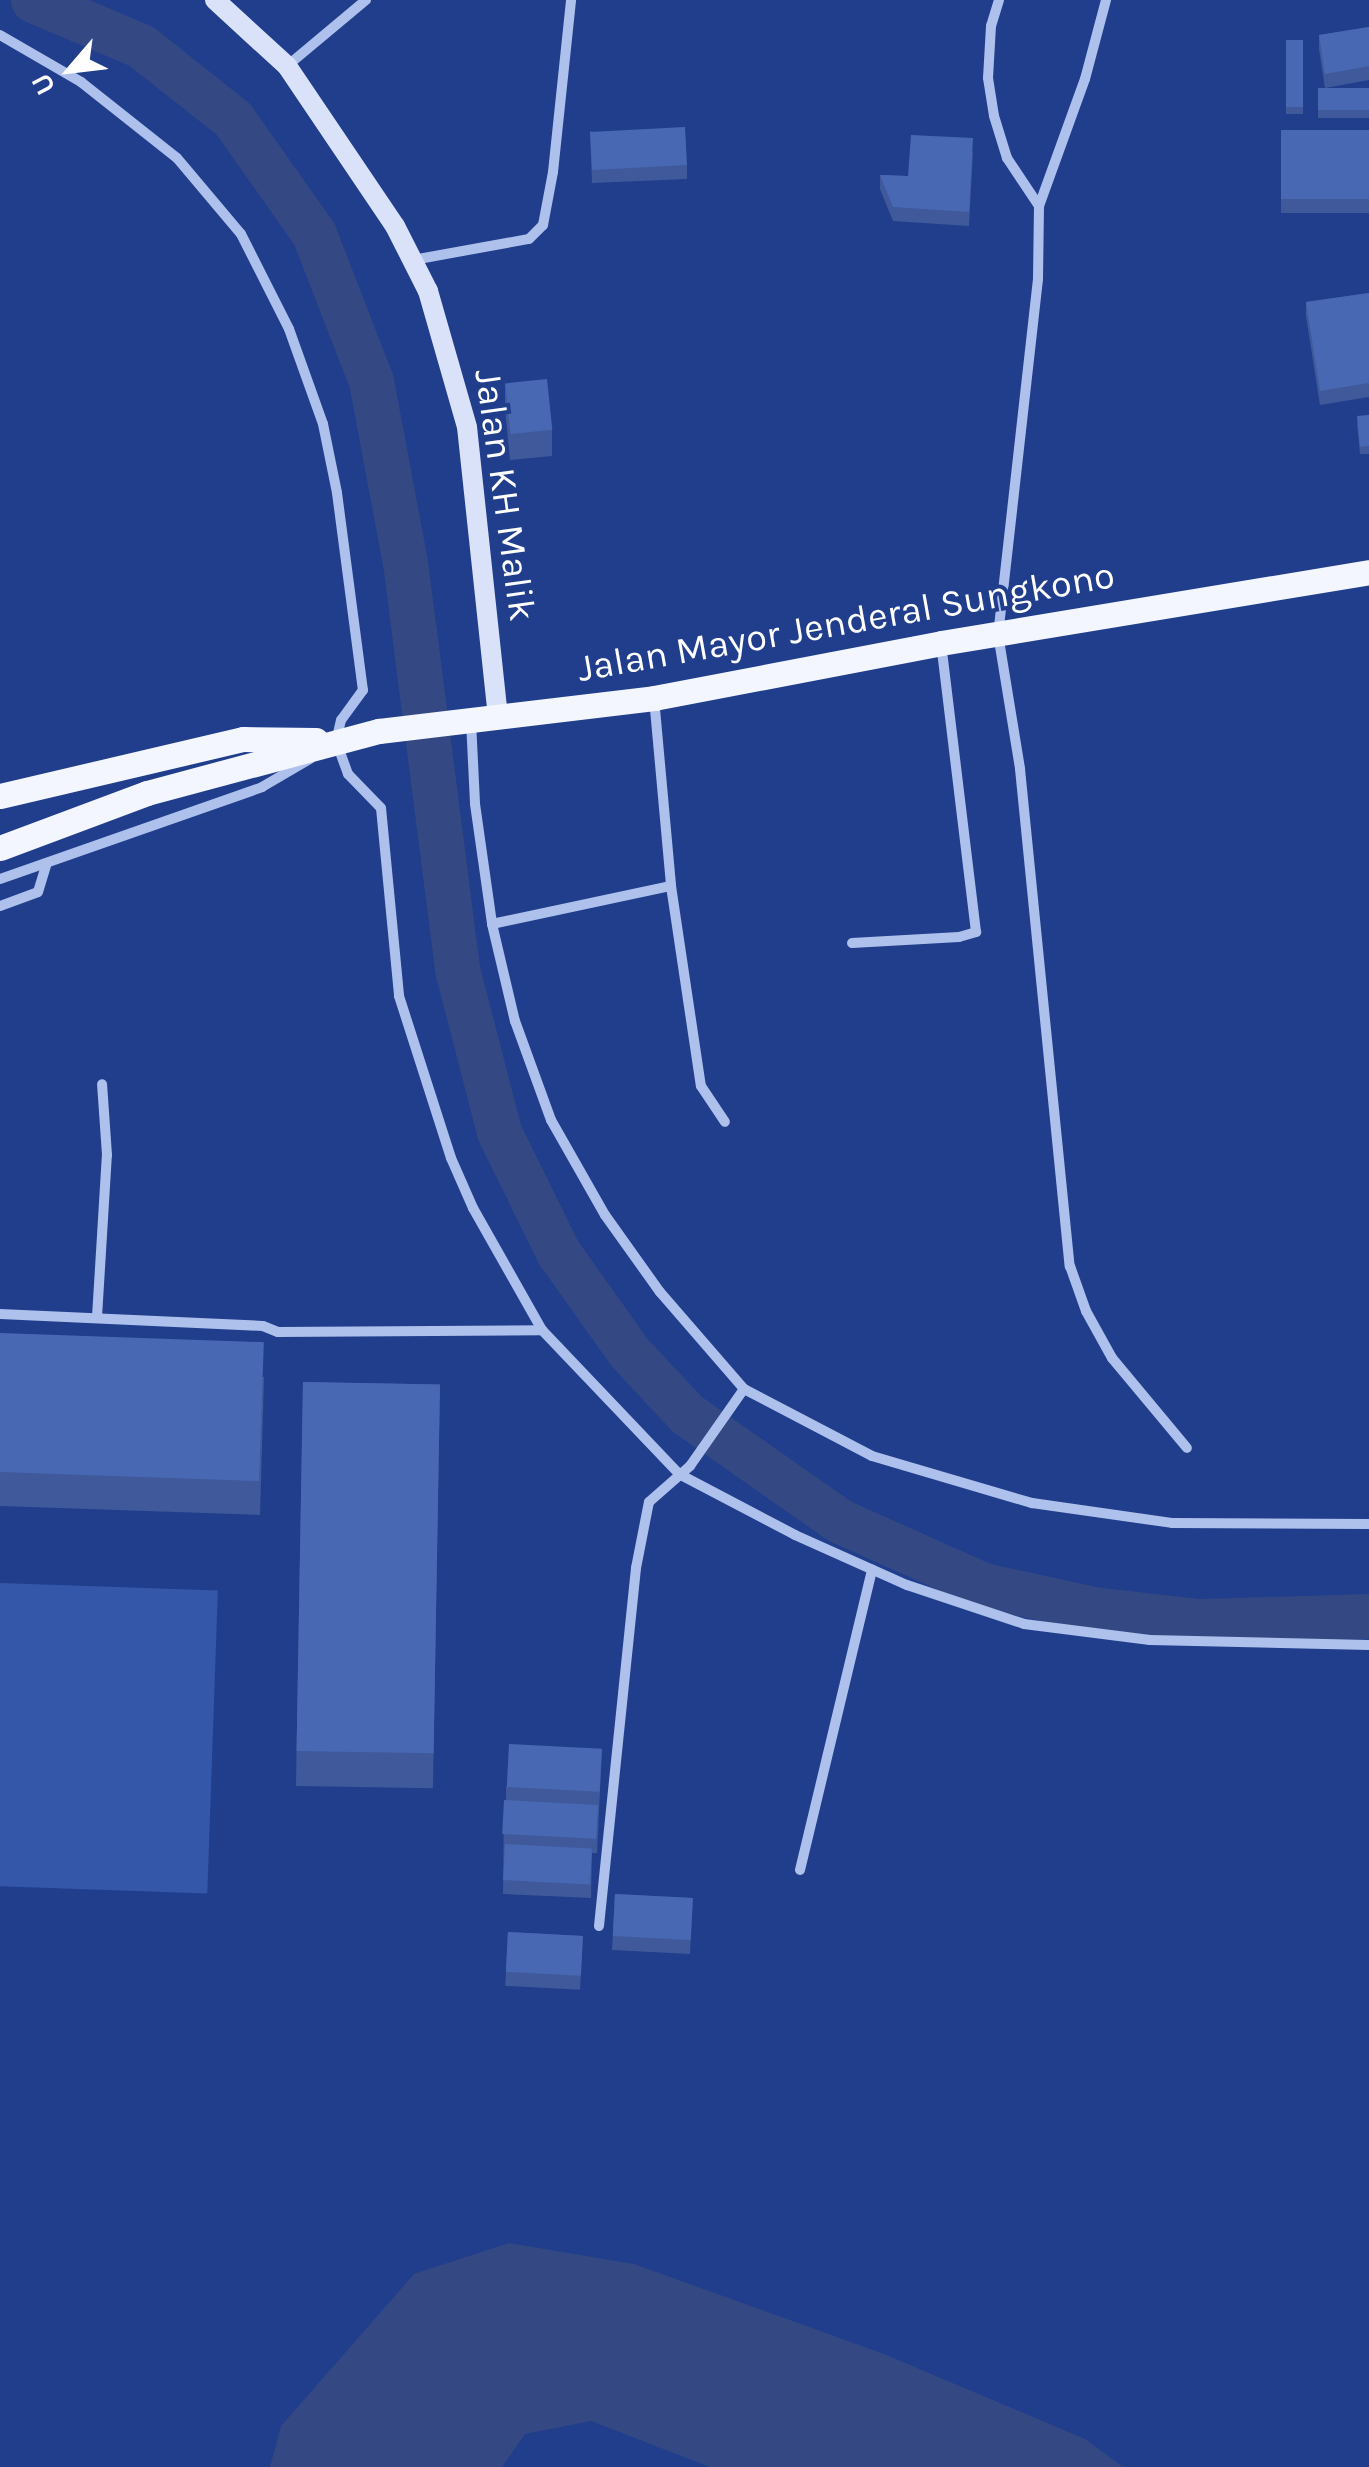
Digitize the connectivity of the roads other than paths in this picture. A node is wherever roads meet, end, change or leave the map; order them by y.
1 (214, 0) edge
2 (366, 0) edge
3 (570, 0) edge
4 (999, 0) edge
5 (1106, 0) edge
6 (0, 35) edge
7 (287, 66) junction
8 (1038, 206) junction
9 (412, 260) junction
10 (1369, 572) edge
11 (998, 634) junction
12 (941, 643) junction
13 (654, 698) junction
14 (498, 716) junction
15 (464, 721) junction
16 (336, 741) junction
17 (3, 794) edge
18 (0, 848) edge
19 (47, 863) junction
20 (0, 879) edge
21 (672, 886) junction
22 (0, 906) edge
23 (492, 924) junction
24 (852, 943) dead end
25 (102, 1084) dead end
26 (725, 1122) dead end
27 (0, 1314) edge
28 (97, 1318) junction
29 (542, 1330) junction
30 (744, 1389) junction
31 (1187, 1448) dead end
32 (679, 1474) junction
33 (1369, 1524) edge
34 (872, 1570) junction
35 (1369, 1645) edge
36 (800, 1870) dead end
37 (599, 1926) dead end

1 - 7 street, Jalan KH Malik
2 - 7 street
3 - 9 street
4 - 8 street
5 - 8 street
6 - 16 street
7 - 9 street, Jalan KH Malik
8 - 11 street
9 - 14 street, Jalan KH Malik
10 - 11 main road, Jalan Mayor Jenderal Sungkono
11 - 12 main road, Jalan Mayor Jenderal Sungkono
11 - 31 street
12 - 13 main road, Jalan Mayor Jenderal Sungkono
12 - 24 street
13 - 14 main road, Jalan Mayor Jenderal Sungkono
13 - 21 street
14 - 15 main road, Jalan Mayor Jenderal Sungkono
15 - 16 main road, Jalan Mayor Jenderal Sungkono
15 - 23 street
16 - 17 main road, Jalan Mayor Jenderal Sungkono
16 - 18 main road, Jalan Mayor Jenderal Sungkono
16 - 19 street
16 - 29 street
19 - 20 street
19 - 22 street
21 - 23 street
21 - 26 street
23 - 30 street
25 - 28 street
27 - 28 street
28 - 29 street
29 - 32 street
30 - 32 street
30 - 33 street
32 - 34 street
32 - 37 street
34 - 35 street
34 - 36 street

